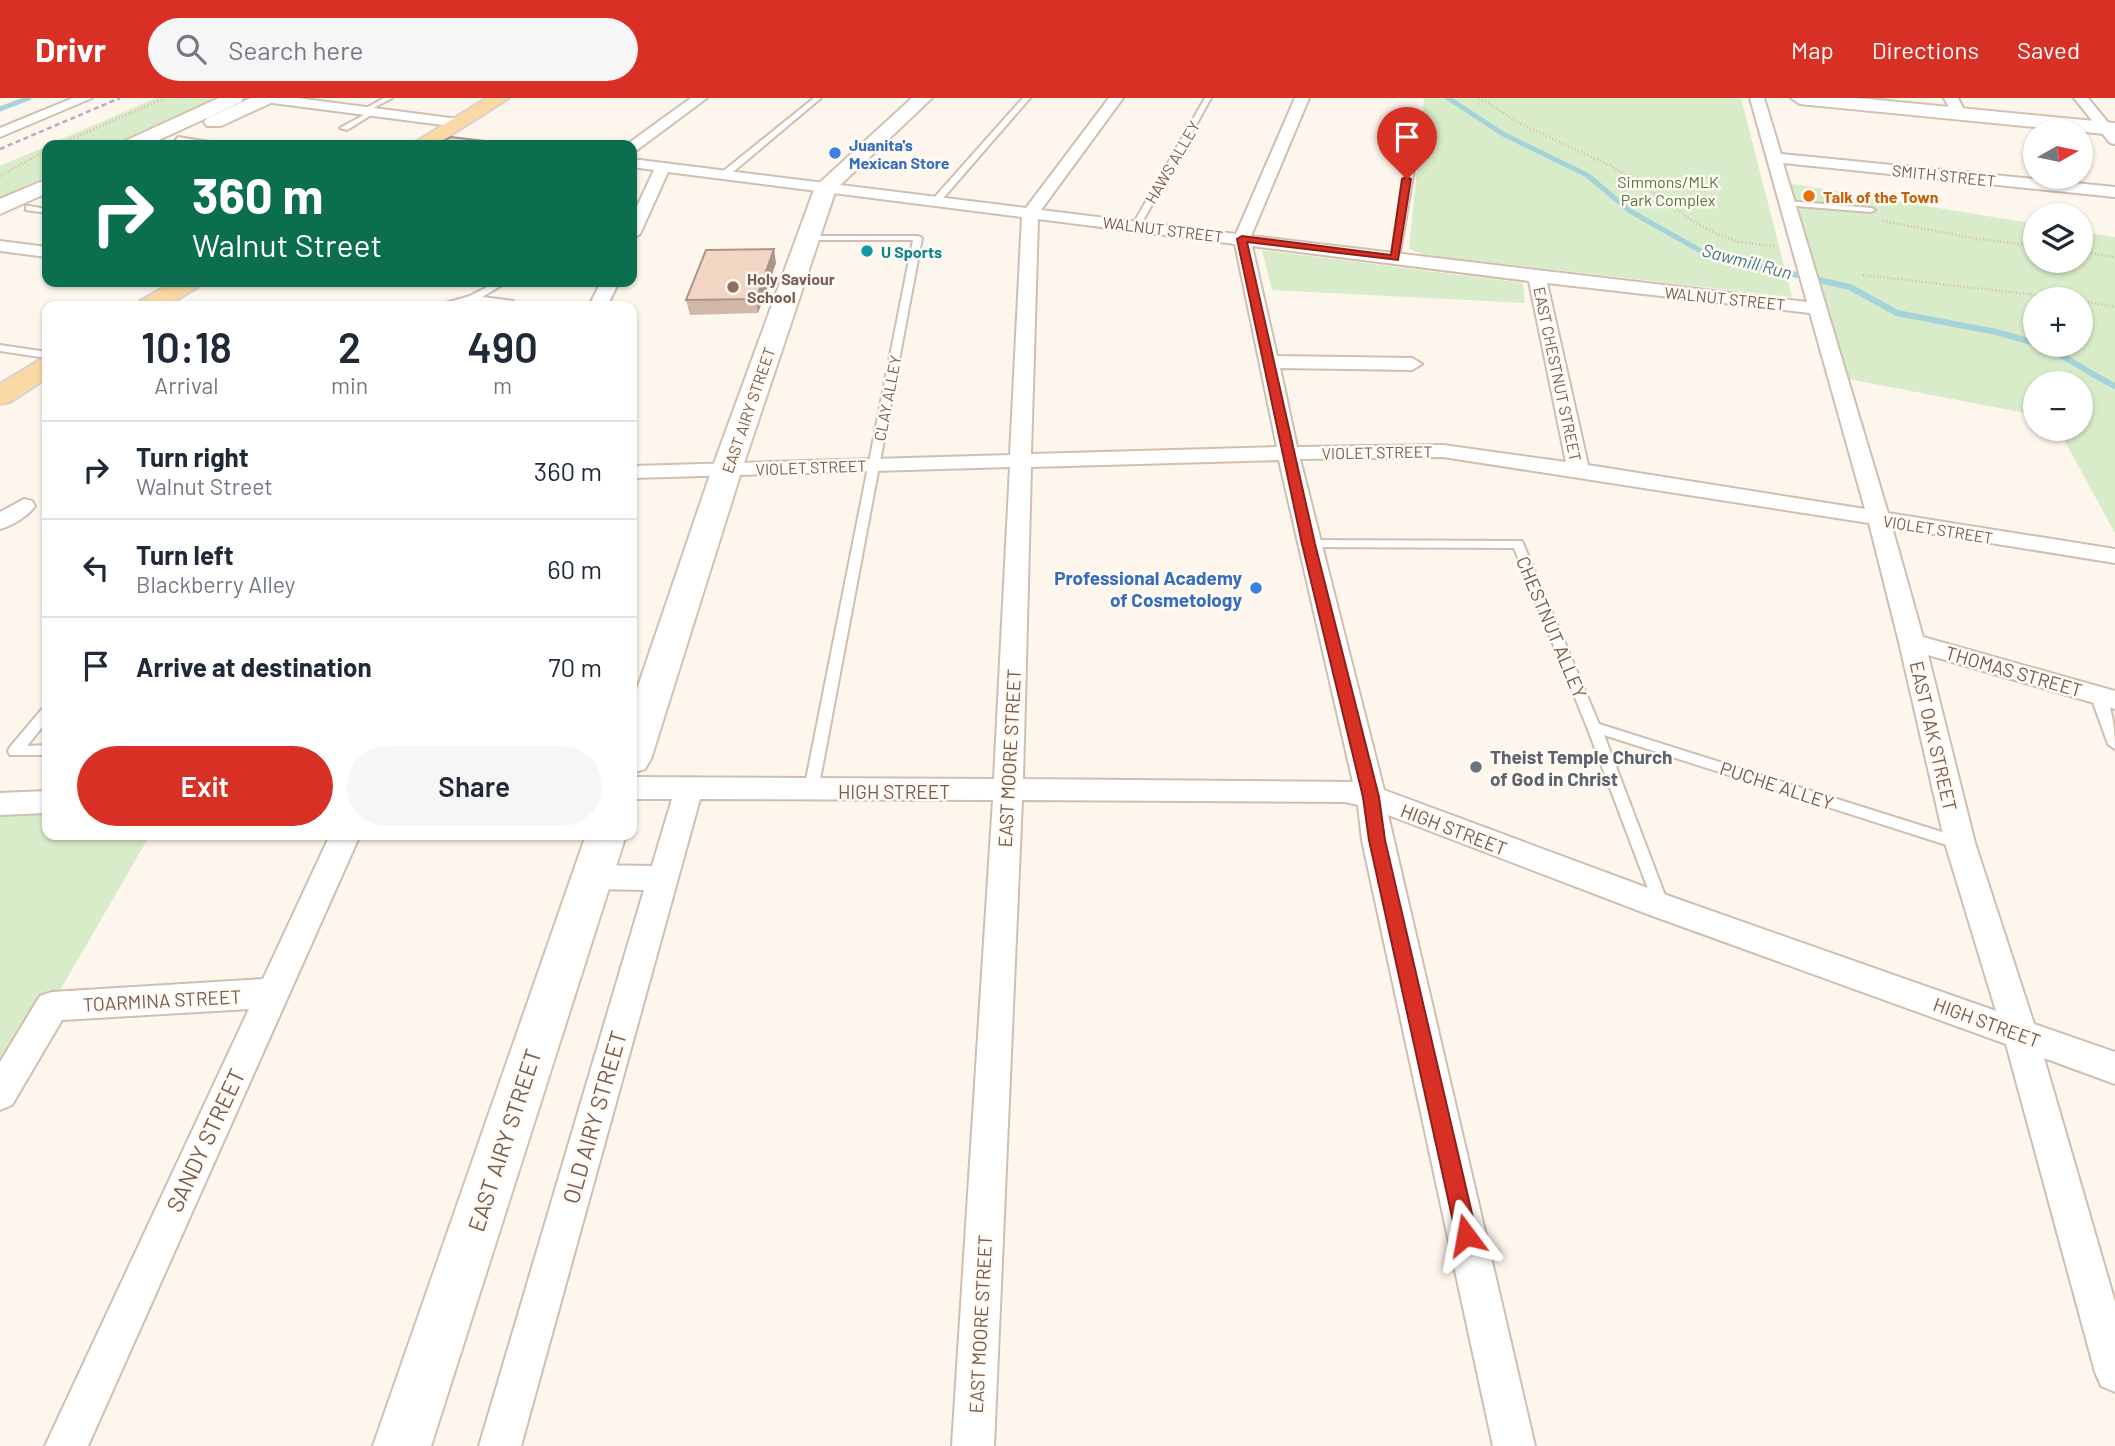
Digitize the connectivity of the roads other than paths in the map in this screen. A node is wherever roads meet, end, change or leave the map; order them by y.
1 (85, 98) edge
2 (234, 98) edge
3 (265, 98) edge
4 (389, 98) edge
5 (500, 98) edge
6 (701, 98) edge
7 (818, 98) edge
8 (923, 98) edge
9 (1027, 98) edge
10 (1116, 98) edge
11 (1208, 98) edge
12 (1302, 98) edge
13 (1757, 98) edge
14 (1800, 98) edge
15 (2081, 98) edge
16 (1861, 101) edge
17 (1954, 105) edge
18 (369, 112) junction
19 (344, 128) dead end
20 (460, 132) junction
21 (2112, 132) edge
22 (0, 133) edge
23 (1416, 135) dead end
24 (143, 140) edge
25 (175, 140) edge
26 (434, 140) edge
27 (637, 143) edge
28 (1774, 158) junction
29 (637, 164) edge
30 (663, 167) junction
31 (724, 175) junction
32 (42, 187) edge
33 (826, 187) junction
34 (2115, 192) edge
35 (936, 201) junction
36 (1787, 202) junction
37 (41, 206) edge
38 (0, 207) edge
39 (1871, 210) dead end
40 (1030, 213) junction
41 (0, 222) edge
42 (637, 223) edge
43 (1136, 226) junction
44 (807, 238) junction
45 (1242, 239) junction
46 (0, 246) edge
47 (42, 251) edge
48 (1395, 258) junction
49 (1538, 277) junction
50 (181, 287) edge
51 (494, 287) edge
52 (473, 298) junction
53 (158, 301) edge
54 (460, 301) edge
55 (488, 301) edge
56 (1816, 301) junction
57 (0, 348) edge
58 (42, 354) edge
59 (1269, 362) junction
60 (1412, 364) dead end
61 (42, 371) edge
62 (0, 396) edge
63 (1289, 453) junction
64 (1021, 461) junction
65 (874, 465) junction
66 (727, 469) junction
67 (1578, 470) junction
68 (637, 472) edge
69 (24, 506) dead end
70 (1880, 520) junction
71 (0, 522) edge
72 (1308, 544) junction
73 (2115, 556) edge
74 (1912, 642) junction
75 (2106, 697) edge
76 (42, 718) edge
77 (1594, 727) junction
78 (637, 744) edge
79 (2115, 744) edge
80 (42, 750) edge
81 (637, 788) edge
82 (689, 788) junction
83 (811, 790) junction
84 (1008, 791) junction
85 (1371, 797) junction
86 (42, 802) edge
87 (0, 804) edge
88 (343, 840) edge
89 (1960, 843) junction
90 (599, 856) edge
91 (663, 878) junction
92 (1661, 906) junction
93 (273, 993) junction
94 (2020, 1033) junction
95 (2115, 1068) edge
96 (0, 1094) edge
97 (2115, 1372) edge
98 (66, 1446) edge
99 (402, 1446) edge
100 (500, 1446) edge
101 (973, 1446) edge
102 (1514, 1446) edge

1 - 22 street
2 - 24 main road
3 - 18 street
3 - 25 main road
4 - 18 lane
5 - 20 main road
6 - 27 street
7 - 31 lane
8 - 33 main road, EAST AIRY STREET
9 - 35 lane
10 - 40 street
11 - 43 lane, HAWS ALLEY
12 - 45 street
13 - 28 street, EAST OAK STREET
14 - 16 main road
15 - 21 street
16 - 17 main road
17 - 21 main road
18 - 19 lane
18 - 20 street
20 - 26 main road
23 - 48 lane
28 - 34 street, SMITH STREET
28 - 36 street, EAST OAK STREET
29 - 30 street, WALNUT STREET
30 - 31 street, WALNUT STREET
30 - 42 street
31 - 33 street, WALNUT STREET
32 - 38 main road
33 - 35 street, WALNUT STREET
33 - 44 main road, EAST AIRY STREET
35 - 40 street, WALNUT STREET
36 - 39 lane
36 - 56 street, EAST OAK STREET
37 - 41 main road
40 - 43 street, WALNUT STREET
40 - 64 street, EAST MOORE STREET
43 - 45 street, WALNUT STREET
44 - 65 lane, CLAY ALLEY
44 - 66 main road, EAST AIRY STREET
45 - 48 street, WALNUT STREET
45 - 59 street
46 - 47 street
48 - 49 street, WALNUT STREET
49 - 56 street, WALNUT STREET
49 - 67 street, EAST CHESTNUT STREET
50 - 53 main road
51 - 52 lane
52 - 54 lane
52 - 55 lane
56 - 70 street, EAST OAK STREET
57 - 58 lane
59 - 60 street
59 - 63 street
61 - 62 main road
63 - 64 street, VIOLET STREET
63 - 67 street, VIOLET STREET
63 - 72 street
64 - 65 street, VIOLET STREET
64 - 84 street, EAST MOORE STREET
65 - 66 street, VIOLET STREET
65 - 83 lane, CLAY ALLEY
66 - 68 street, VIOLET STREET
66 - 78 main road, EAST AIRY STREET
67 - 70 street, VIOLET STREET
69 - 71 street
70 - 73 street, VIOLET STREET
70 - 74 street, EAST OAK STREET
72 - 77 lane, CHESTNUT ALLEY
72 - 85 street
74 - 75 street, THOMAS STREET
74 - 89 street, EAST OAK STREET
75 - 79 lane
76 - 80 lane
77 - 89 lane, PUCHE ALLEY
77 - 92 lane, CHESTNUT ALLEY
81 - 82 street, HIGH STREET
82 - 83 street, HIGH STREET
82 - 91 street, OLD AIRY STREET
83 - 84 street, HIGH STREET
84 - 85 street, HIGH STREET
84 - 101 street, EAST MOORE STREET
85 - 92 street, HIGH STREET
85 - 102 street
86 - 87 street
88 - 93 street, SANDY STREET
89 - 94 street, EAST OAK STREET
90 - 91 street
90 - 99 main road, EAST AIRY STREET
91 - 100 street, OLD AIRY STREET
92 - 94 street, HIGH STREET
93 - 96 street, TOARMINA STREET
93 - 98 street, SANDY STREET
94 - 95 street, HIGH STREET
94 - 97 street, EAST OAK STREET

